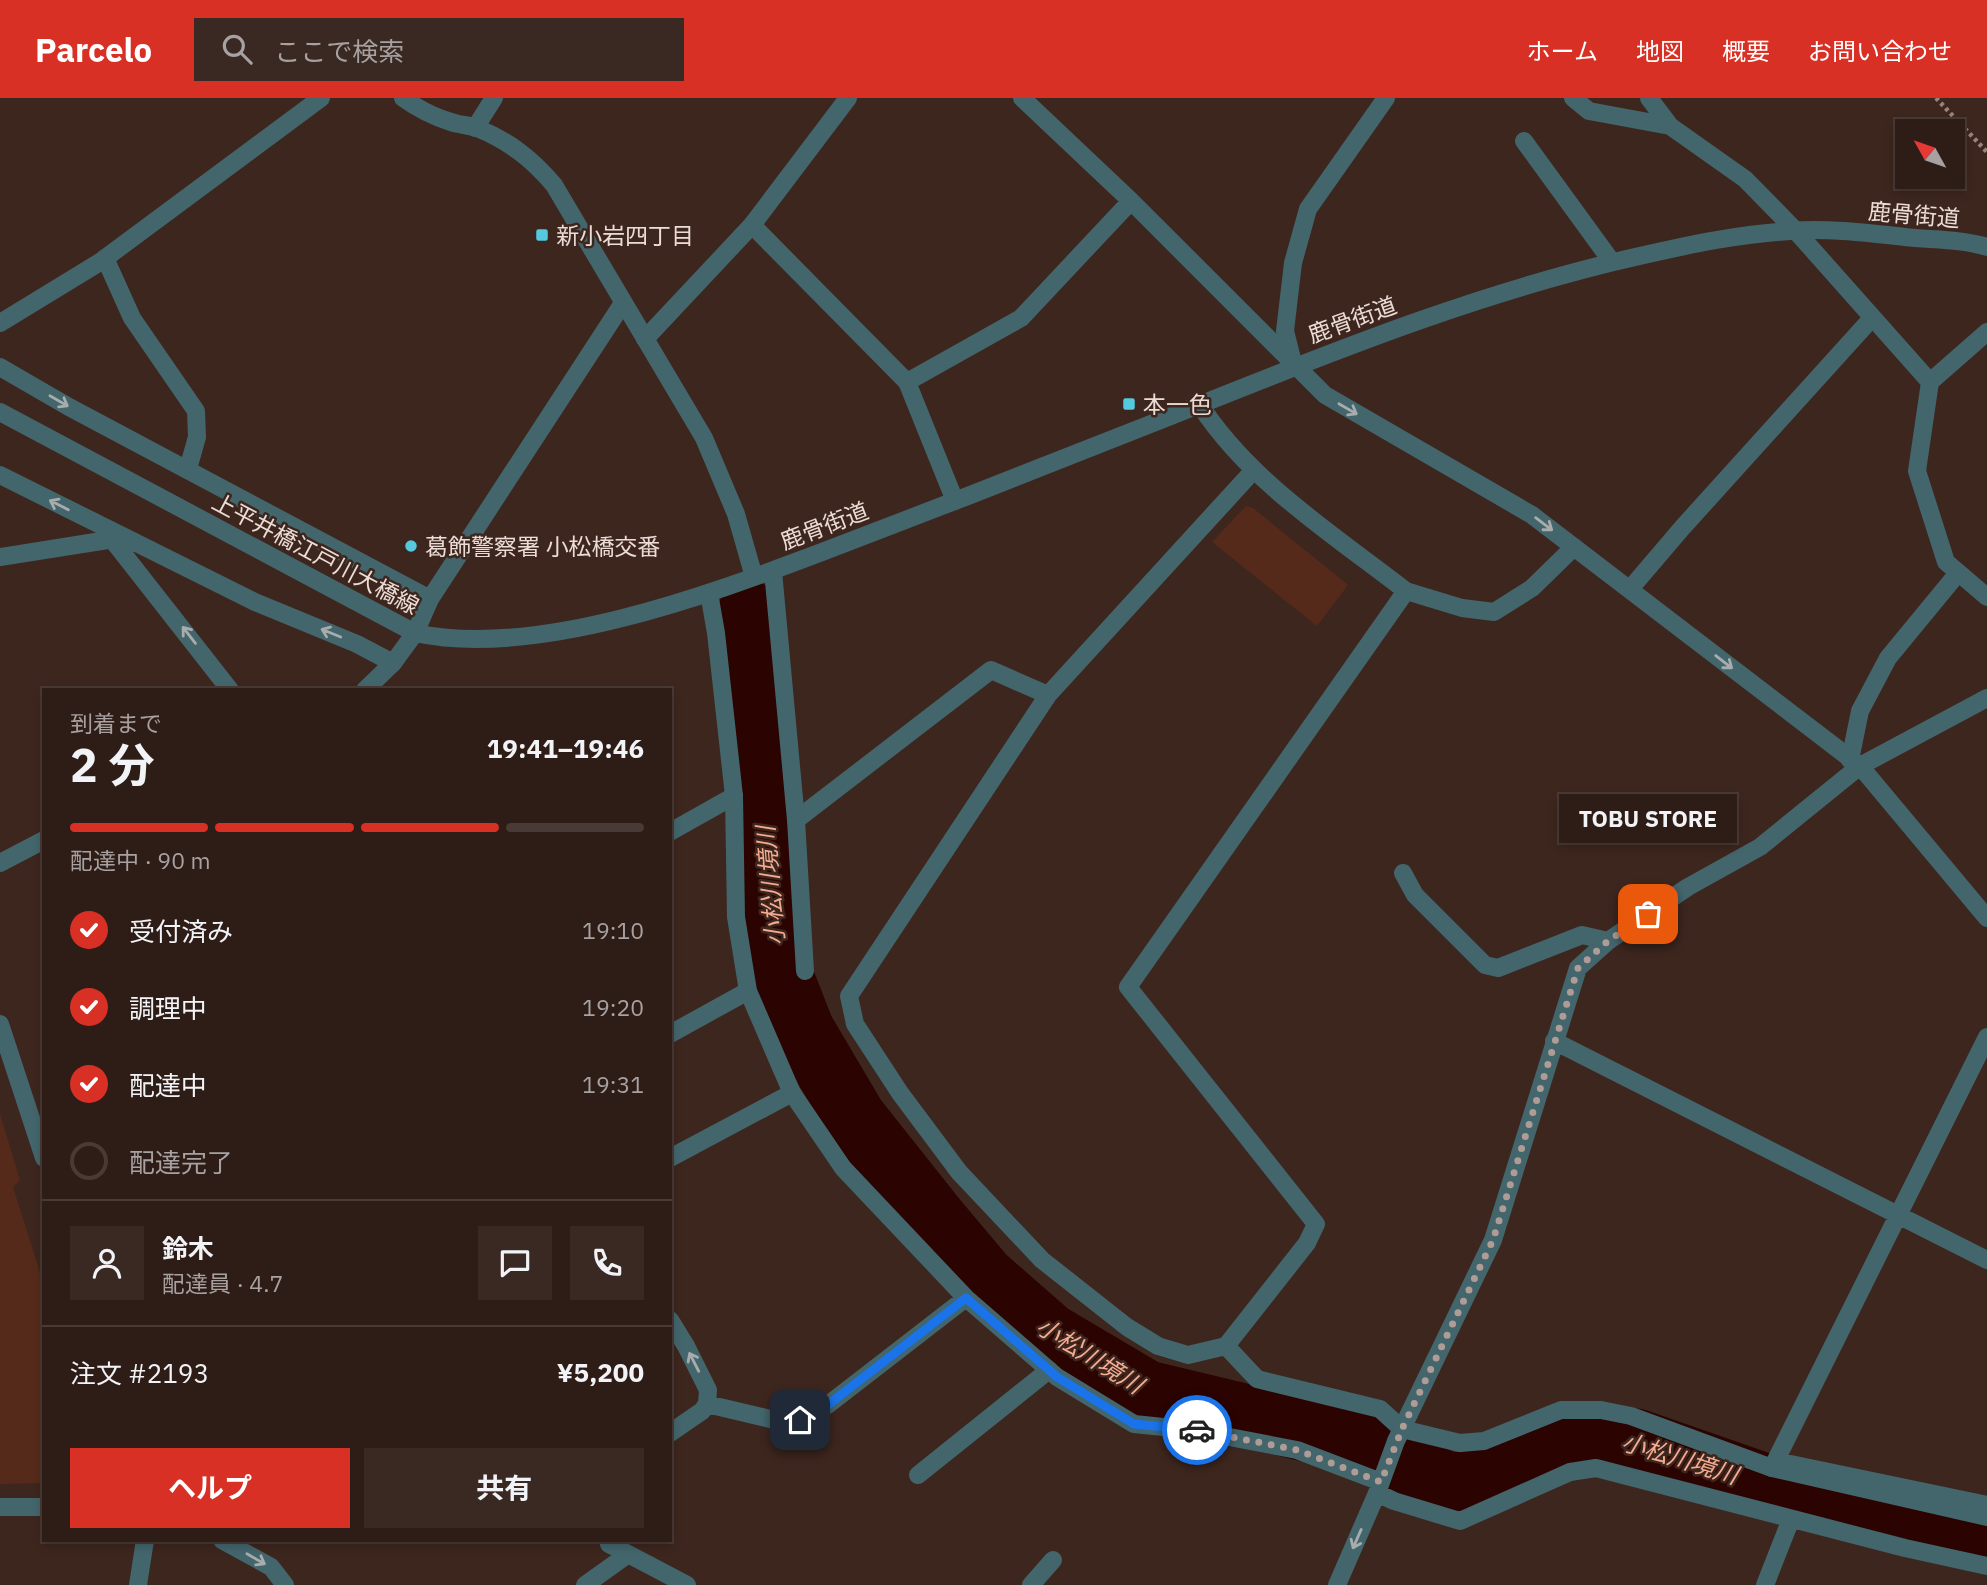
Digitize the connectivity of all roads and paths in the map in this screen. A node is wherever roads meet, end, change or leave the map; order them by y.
1 (321, 98) edge
2 (402, 98) edge
3 (494, 98) edge
4 (848, 98) edge
5 (1022, 98) edge
6 (1386, 98) edge
7 (1573, 98) edge
8 (1649, 98) edge
9 (1936, 98) edge
10 (1670, 126) junction
11 (475, 128) junction
12 (1524, 141) dead end
13 (1987, 152) edge
14 (1131, 201) junction
15 (752, 225) junction
16 (1795, 230) junction
17 (1984, 240) edge
18 (105, 258) junction
19 (1612, 262) junction
20 (623, 303) junction
21 (1872, 318) junction
22 (0, 323) edge
23 (1987, 332) edge
24 (645, 339) junction
25 (0, 367) edge
26 (1294, 367) junction
27 (1930, 382) junction
28 (906, 383) junction
29 (1200, 405) junction
30 (0, 412) edge
31 (188, 469) junction
32 (1253, 471) junction
33 (0, 475) edge
34 (955, 501) junction
35 (98, 524) junction
36 (114, 539) junction
37 (1574, 547) junction
38 (0, 557) edge
39 (773, 570) junction
40 (1958, 573) junction
41 (754, 577) junction
42 (1630, 589) junction
43 (1406, 591) junction
44 (709, 593) junction
45 (1987, 597) edge
46 (430, 599) junction
47 (415, 634) junction
48 (393, 663) junction
49 (228, 688) edge
50 (367, 688) edge
51 (1048, 695) junction
52 (1987, 698) edge
53 (1855, 763) junction
54 (734, 796) junction
55 (796, 820) junction
56 (672, 831) edge
57 (42, 841) edge
58 (0, 863) edge
59 (1403, 873) dead end
60 (1987, 918) edge
61 (1608, 941) junction
62 (805, 971) dead end
63 (748, 991) junction
64 (0, 1024) edge
65 (672, 1033) edge
66 (1987, 1037) edge
67 (1554, 1041) junction
68 (792, 1093) junction
69 (42, 1152) edge
70 (672, 1157) edge
71 (1898, 1215) junction
72 (1987, 1259) edge
73 (966, 1298) junction
74 (672, 1323) edge
75 (1226, 1346) junction
76 (1049, 1370) junction
77 (707, 1404) junction
78 (672, 1432) edge
79 (1399, 1435) junction
80 (1774, 1464) junction
81 (918, 1475) dead end
82 (1380, 1482) junction
83 (1987, 1505) edge
84 (0, 1507) edge
85 (42, 1507) edge
86 (1987, 1517) edge
87 (1791, 1519) junction
88 (145, 1542) edge
89 (227, 1542) edge
90 (608, 1542) edge
91 (626, 1555) junction
92 (1053, 1560) dead end
93 (1987, 1566) edge
94 (138, 1585) edge
95 (285, 1585) edge
96 (585, 1585) edge
97 (687, 1585) edge
98 (1031, 1585) edge
99 (1336, 1585) edge
100 (1765, 1585) edge

1 - 18 street
2 - 11 street
3 - 11 street
4 - 15 street
5 - 14 street
6 - 26 street
7 - 10 street
8 - 10 street
9 - 13 path
10 - 16 street
11 - 20 street
12 - 19 street
14 - 26 street
14 - 28 street
15 - 24 street
15 - 28 street
16 - 17 street, 鹿骨街道
16 - 19 street, 鹿骨街道
16 - 21 street
18 - 22 street
18 - 31 street
19 - 26 street, 鹿骨街道
20 - 24 street
20 - 46 street
21 - 27 street
21 - 42 street
23 - 27 street
24 - 41 street
25 -> 31 street
26 - 29 street, 鹿骨街道
26 -> 37 street
27 - 40 street
28 - 34 street
29 - 32 street
29 - 34 street, 鹿骨街道
30 - 47 street, 上平井橋江戸川大橋線
31 - 46 street
32 - 43 street
32 - 51 street
35 -> 33 street
34 - 39 street, 鹿骨街道
35 - 36 street
48 -> 35 street
36 - 38 street
49 -> 36 street
37 - 42 street
37 - 43 street
39 - 41 street, 鹿骨街道
39 - 55 street
40 - 45 street
40 - 53 street
41 - 44 street, 上平井橋江戸川大橋線
42 -> 53 street
43 - 75 street
44 - 47 street, 上平井橋江戸川大橋線
44 - 54 street
46 - 47 street
47 - 48 street
48 - 50 street
51 - 55 street
51 - 75 street
52 - 53 street
53 - 60 street
53 - 61 street
54 - 56 street
54 - 63 street
55 - 62 street
57 - 58 street
59 - 61 street
61 - 67 street
63 - 65 street
63 - 68 street
64 - 69 street
66 - 71 street
67 - 71 street
67 - 79 street
68 - 70 street
68 - 73 street
71 - 72 street
71 - 80 street
73 - 76 street
73 - 77 street
77 -> 74 street
75 - 79 street
76 - 81 street
76 - 82 street
77 - 78 street
79 - 80 street
79 - 82 street
80 - 83 street
80 - 86 street
82 - 87 street
82 -> 99 street
84 - 85 street
87 - 93 street
87 - 100 street
88 - 94 street
89 -> 95 street
90 - 91 street
91 - 96 street
91 - 97 street
92 - 98 street

